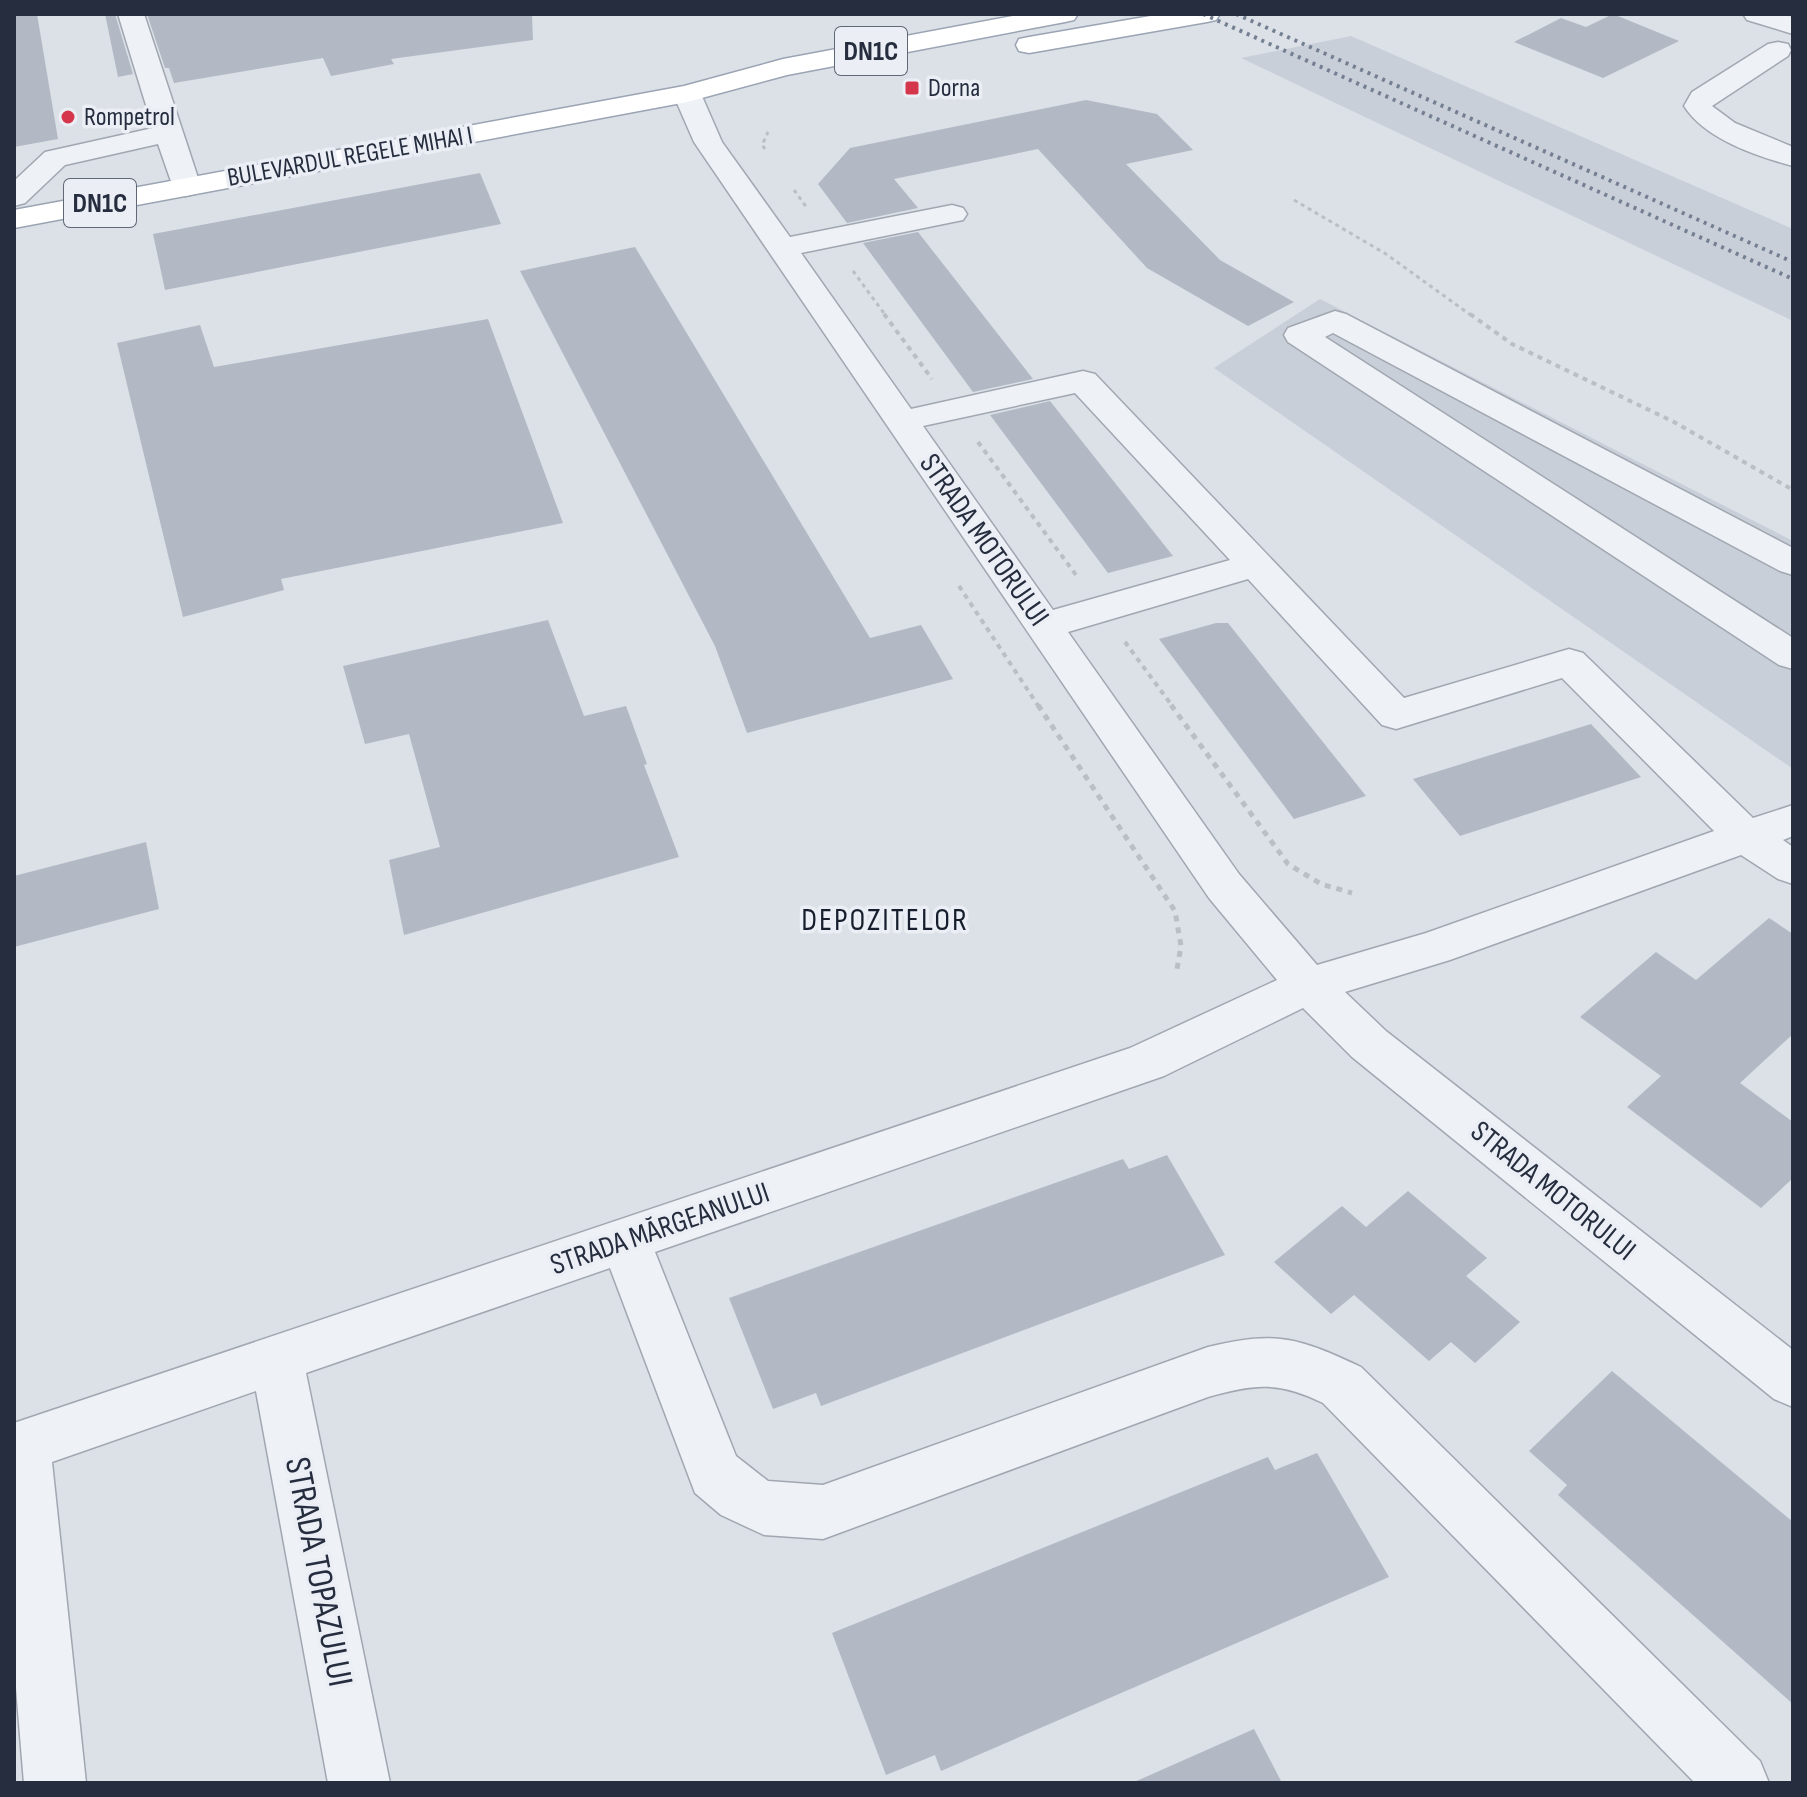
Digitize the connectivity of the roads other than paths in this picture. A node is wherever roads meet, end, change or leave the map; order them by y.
1 (131, 14) edge
2 (1065, 14) edge
3 (1207, 14) edge
4 (1779, 33) edge
5 (687, 94) junction
6 (170, 133) junction
7 (1793, 157) edge
8 (186, 187) junction
9 (14, 197) edge
10 (952, 214) dead end
11 (14, 219) edge
12 (782, 248) junction
13 (901, 421) junction
14 (1793, 563) edge
15 (1255, 565) junction
16 (1044, 626) junction
17 (1793, 656) edge
18 (1793, 820) edge
19 (1746, 837) junction
20 (1793, 868) edge
21 (1309, 985) junction
22 (625, 1241) junction
23 (277, 1360) junction
24 (1793, 1382) edge
25 (18, 1448) edge
26 (55, 1783) edge
27 (359, 1783) edge
28 (1738, 1783) edge

1 - 6 street
2 - 5 main road, BULEVARDUL REGELE MIHAI I / DN1C
3 - 5 main road, BULEVARDUL REGELE MIHAI I / DN1C
4 - 7 street
5 - 8 main road, BULEVARDUL REGELE MIHAI I / DN1C
5 - 12 street, STRADA MOTORULUI
6 - 8 street
6 - 9 street
8 - 11 main road, BULEVARDUL REGELE MIHAI I / DN1C
10 - 12 street
12 - 13 street, STRADA MOTORULUI
13 - 15 street
13 - 16 street, STRADA MOTORULUI
14 - 17 street
15 - 16 street
15 - 19 street
16 - 21 street, STRADA MOTORULUI
18 - 19 street, STRADA MĂRGEANULUI
19 - 20 street
19 - 21 street, STRADA MĂRGEANULUI
21 - 22 street, STRADA MĂRGEANULUI
21 - 24 street, STRADA MOTORULUI
22 - 23 street, STRADA MĂRGEANULUI
22 - 28 street
23 - 25 street, STRADA MĂRGEANULUI
23 - 27 street, STRADA TOPAZULUI
25 - 26 street

